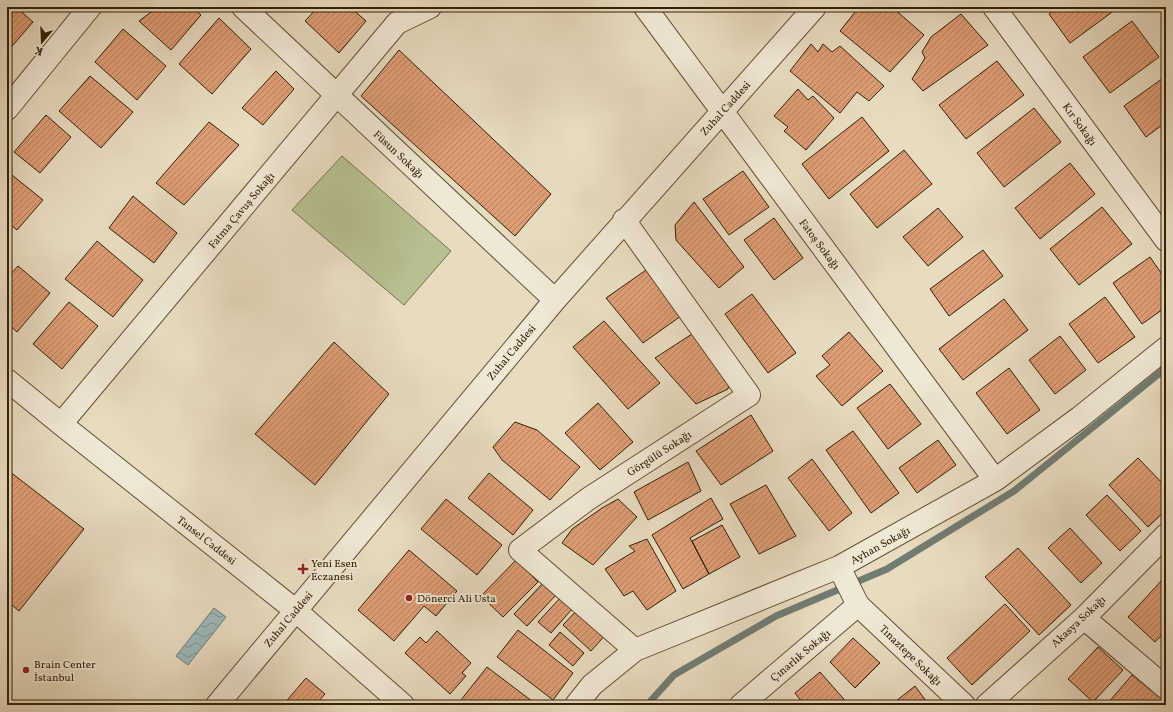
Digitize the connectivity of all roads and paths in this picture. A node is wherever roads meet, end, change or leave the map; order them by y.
1 (90, 7) edge
2 (243, 7) edge
3 (430, 7) edge
4 (645, 7) edge
5 (815, 7) edge
6 (994, 7) edge
7 (337, 96) junction
8 (7, 108) edge
9 (722, 112) junction
10 (624, 220) junction
11 (1166, 240) edge
12 (555, 300) junction
13 (1166, 348) edge
14 (7, 380) edge
15 (61, 424) junction
16 (995, 480) junction
17 (1166, 535) edge
18 (839, 567) junction
19 (858, 605) junction
20 (295, 610) junction
21 (1084, 618) junction
22 (635, 650) junction
23 (1166, 688) edge
24 (217, 705) edge
25 (403, 705) edge
26 (576, 705) edge
27 (741, 705) edge
28 (964, 705) edge
29 (987, 705) edge

1 - 8 street
2 - 7 street, Füsun Sokağı
3 - 7 street, Fatma Çavuş Sokağı
4 - 9 street, Fatoş Sokağı
5 - 9 street, Zuhal Caddesi
6 - 11 street, Kır Sokağı
7 - 12 street, Füsun Sokağı
7 - 15 street, Fatma Çavuş Sokağı
9 - 10 street, Zuhal Caddesi
9 - 16 street, Fatoş Sokağı
10 - 12 street, Zuhal Caddesi
10 - 22 street, Görgülü Sokağı
12 - 20 street, Zuhal Caddesi
13 - 16 street, Ayhan Sokağı
14 - 15 street, Tansel Caddesi
15 - 20 street, Tansel Caddesi
16 - 18 street, Ayhan Sokağı
17 - 21 street, Akasya Sokağı
18 - 19 street
18 - 22 street, Ayhan Sokağı
19 - 27 street, Çınarlık Sokağı
19 - 28 street, Tınaztepe Sokağı
20 - 24 street, Zuhal Caddesi
20 - 25 street, Tansel Caddesi
21 - 23 street
21 - 29 street, Akasya Sokağı
22 - 26 street, Ayhan Sokağı

